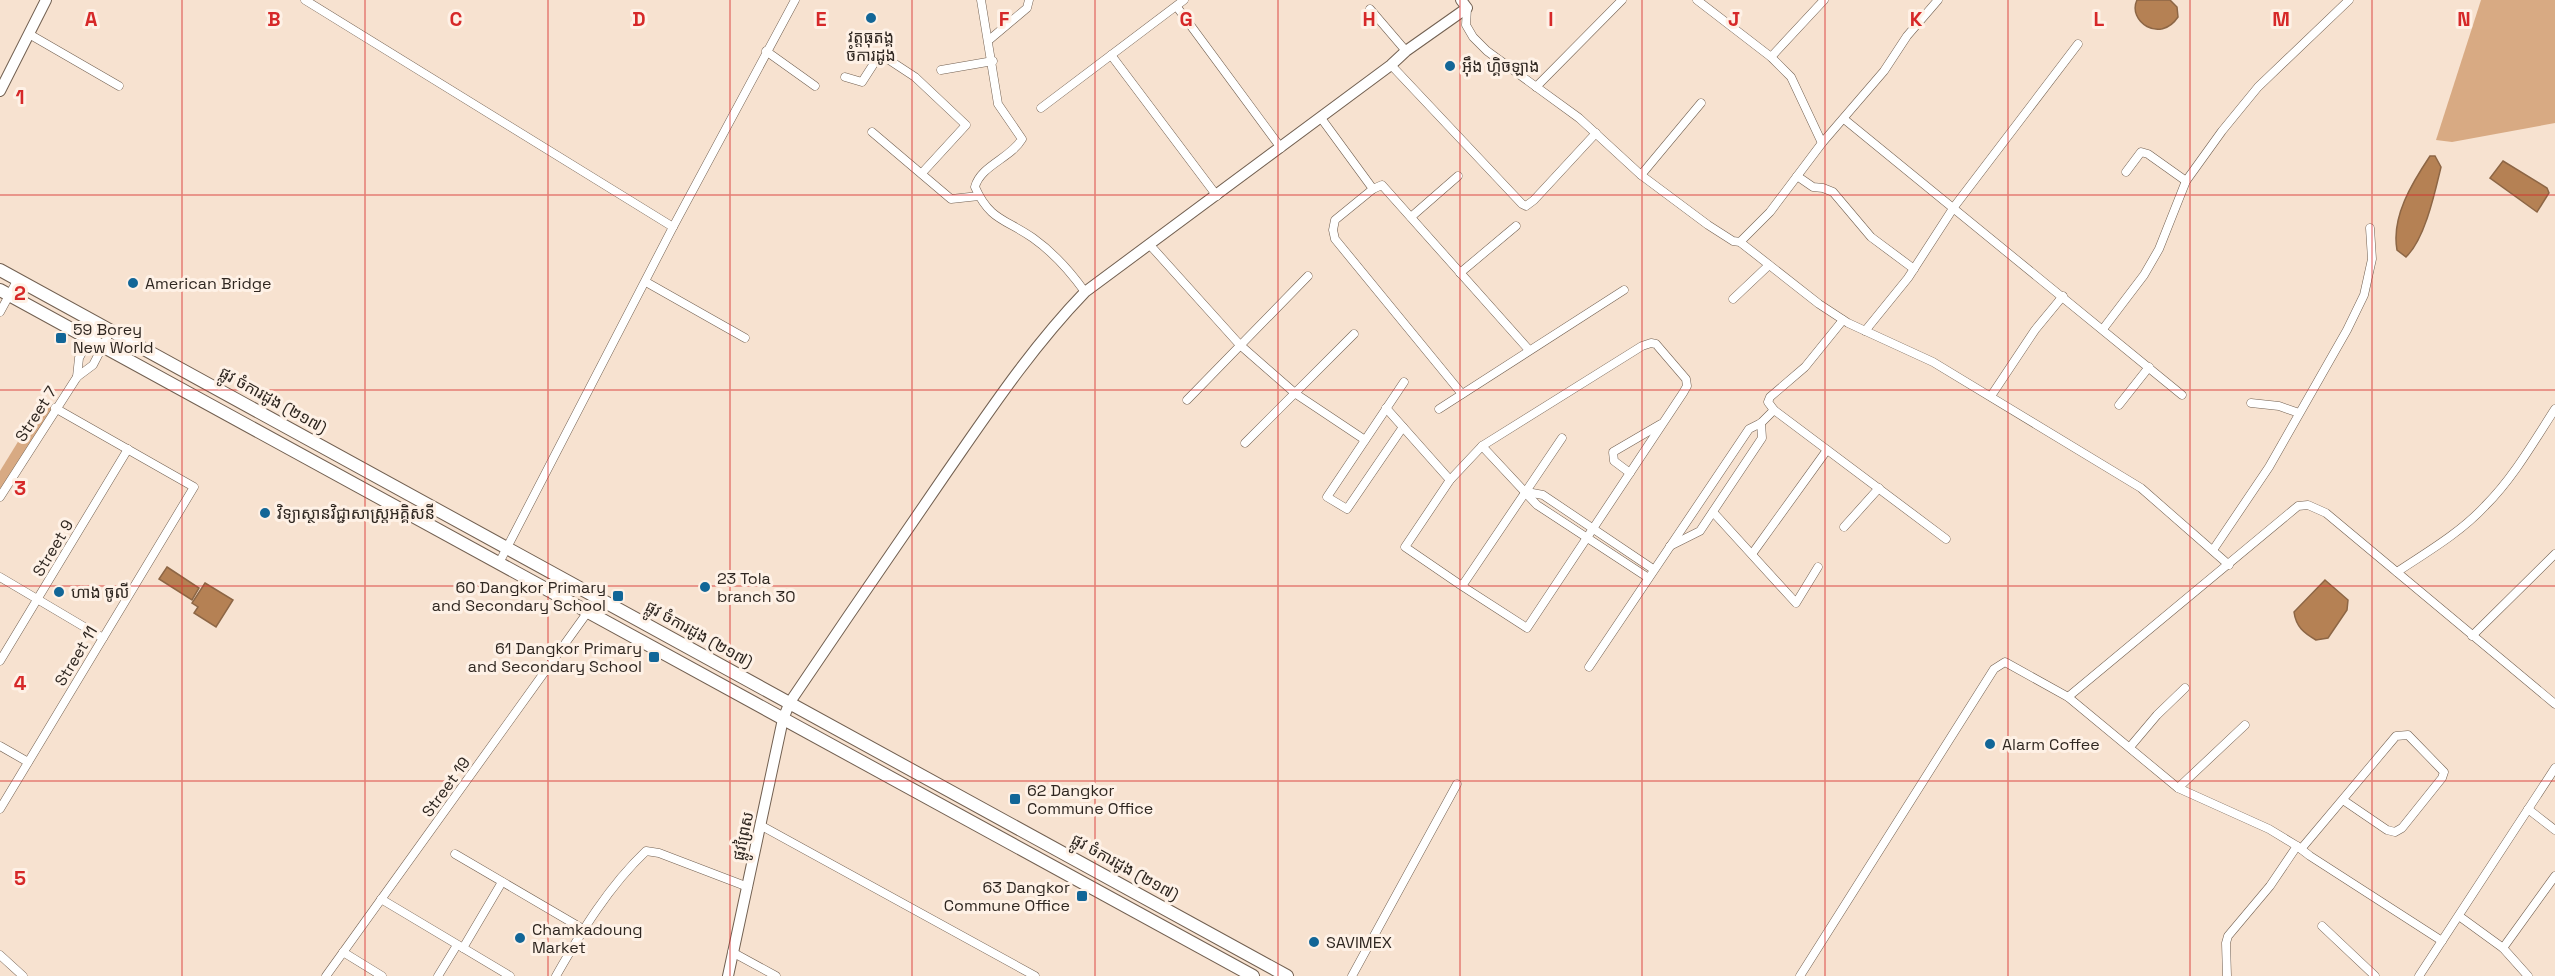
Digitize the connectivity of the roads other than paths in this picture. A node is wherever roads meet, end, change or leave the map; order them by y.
1 (46, 0) edge
2 (305, 0) edge
3 (795, 0) edge
4 (981, 0) edge
5 (1029, 0) edge
6 (1184, 0) edge
7 (1622, 0) edge
8 (1697, 0) edge
9 (1824, 0) edge
10 (1938, 0) edge
11 (2349, 0) edge
12 (1464, 4) edge
13 (1177, 6) junction
14 (1370, 9) dead end
15 (28, 34) junction
16 (989, 40) junction
17 (2078, 44) dead end
18 (766, 51) junction
19 (1406, 51) junction
20 (1111, 56) junction
21 (1771, 57) junction
22 (993, 61) junction
23 (1392, 65) junction
24 (941, 70) dead end
25 (845, 77) dead end
26 (119, 86) dead end
27 (815, 86) dead end
28 (1536, 87) junction
29 (0, 91) edge
30 (1701, 103) dead end
31 (1041, 108) dead end
32 (1321, 118) junction
33 (1844, 119) junction
34 (872, 132) dead end
35 (1596, 133) junction
36 (1822, 143) junction
37 (1281, 148) junction
38 (2126, 172) dead end
39 (922, 173) junction
40 (1641, 175) junction
41 (1458, 176) dead end
42 (1797, 176) junction
43 (2186, 181) junction
44 (1373, 189) junction
45 (979, 196) junction
46 (1217, 196) junction
47 (1954, 207) junction
48 (1411, 218) junction
49 (1516, 226) dead end
50 (673, 227) junction
51 (2370, 228) dead end
52 (1740, 242) junction
53 (1149, 244) junction
54 (1769, 265) junction
55 (1914, 269) junction
56 (0, 270) edge
57 (1460, 273) junction
58 (1308, 276) dead end
59 (18, 279) junction
60 (646, 282) junction
61 (1624, 290) dead end
62 (5, 292) edge
63 (1085, 292) junction
64 (2062, 296) junction
65 (1732, 299) dead end
66 (0, 312) edge
67 (1844, 320) junction
68 (98, 323) junction
69 (2103, 329) junction
70 (111, 330) junction
71 (1864, 331) junction
72 (1354, 334) dead end
73 (744, 338) dead end
74 (90, 339) junction
75 (1240, 345) junction
76 (103, 346) junction
77 (1529, 350) junction
78 (2149, 367) junction
79 (77, 377) junction
80 (1404, 381) dead end
81 (1296, 394) junction
82 (1462, 394) junction
83 (2182, 395) dead end
84 (1991, 396) junction
85 (1187, 400) dead end
86 (2251, 403) dead end
87 (2119, 405) dead end
88 (55, 408) junction
89 (1386, 408) junction
90 (1439, 409) dead end
91 (2555, 409) edge
92 (1774, 410) junction
93 (2299, 413) junction
94 (1663, 423) junction
95 (1761, 423) junction
96 (1403, 427) junction
97 (1562, 438) dead end
98 (1365, 440) junction
99 (1245, 444) dead end
100 (1482, 446) junction
101 (128, 448) junction
102 (1827, 450) junction
103 (1630, 472) junction
104 (1450, 480) junction
105 (1879, 488) junction
106 (1527, 492) junction
107 (0, 497) edge
108 (1713, 512) junction
109 (1844, 527) dead end
110 (1591, 529) junction
111 (1586, 538) junction
112 (1946, 539) dead end
113 (507, 547) junction
114 (1669, 547) junction
115 (2213, 550) junction
116 (1752, 554) junction
117 (2555, 554) edge
118 (499, 563) junction
119 (2229, 565) junction
120 (1818, 567) dead end
121 (1653, 568) junction
122 (2397, 572) junction
123 (0, 576) edge
124 (1647, 577) junction
125 (1462, 586) junction
126 (38, 599) junction
127 (587, 613) junction
128 (2472, 636) junction
129 (103, 638) junction
130 (0, 661) edge
131 (1589, 667) dead end
132 (2185, 688) dead end
133 (2068, 697) junction
134 (790, 702) junction
135 (2555, 704) edge
136 (783, 719) junction
137 (2245, 725) dead end
138 (0, 746) edge
139 (2130, 747) junction
140 (28, 762) junction
141 (2555, 768) edge
142 (1457, 784) dead end
143 (2178, 788) junction
144 (2343, 800) junction
145 (0, 808) edge
146 (2528, 809) junction
147 (760, 825) junction
148 (2555, 830) edge
149 (2299, 848) junction
150 (455, 854) dead end
151 (2555, 876) edge
152 (502, 882) junction
153 (748, 887) junction
154 (381, 899) junction
155 (2458, 916) junction
156 (2322, 926) dead end
157 (583, 929) junction
158 (2442, 941) junction
159 (460, 946) junction
160 (2503, 948) junction
161 (343, 952) junction
162 (732, 952) junction
163 (0, 955) edge
164 (23, 976) edge
165 (326, 976) edge
166 (382, 976) edge
167 (438, 976) edge
168 (510, 976) edge
169 (556, 976) edge
170 (728, 976) edge
171 (776, 976) edge
172 (1035, 976) edge
173 (1253, 976) edge
174 (1287, 976) edge
175 (1352, 976) edge
176 (1800, 976) edge
177 (2227, 976) edge
178 (2375, 976) edge
179 (2419, 976) edge
180 (2528, 976) edge

1 - 15 street
2 - 50 street
3 - 18 street
4 - 16 street
5 - 16 street
6 - 13 street
7 - 28 street
8 - 21 street
9 - 21 street
10 - 33 street
11 - 43 street
12 - 19 street, ផ្លូវព្រៃស
12 - 28 street
13 - 20 street
13 - 37 street
14 - 19 street
15 - 26 street
15 - 29 street
16 - 22 street
17 - 47 street
18 - 27 street
18 - 50 street
19 - 23 street, ផ្លូវព្រៃស
20 - 31 street
20 - 46 street
21 - 36 street
22 - 24 street
22 - 45 street
23 - 32 street, ផ្លូវព្រៃស
23 - 35 street
25 - 39 street
28 - 35 street
30 - 40 street
32 - 37 street, ផ្លូវព្រៃស
32 - 44 street
33 - 36 street
33 - 47 street
34 - 39 street
35 - 40 street
36 - 42 street
37 - 46 street, ផ្លូវព្រៃស
38 - 43 street
39 - 45 street
40 - 52 street
41 - 48 street
42 - 52 street
42 - 55 street
43 - 69 street
44 - 48 street
44 - 82 street
45 - 63 street
46 - 53 street, ផ្លូវព្រៃស
47 - 55 street
47 - 64 street
48 - 57 street
49 - 57 street
50 - 60 street
51 - 93 street
52 - 54 street
53 - 63 street, ផ្លូវព្រៃស
53 - 75 street
54 - 65 street
54 - 67 street
55 - 71 street
56 - 59 main road, ផ្លូវ ចំការដូង (២១៧)
57 - 77 street
58 - 75 street
59 - 62 street
59 - 68 main road, ផ្លូវ ចំការដូង (២១៧)
60 - 73 street
60 - 113 street
61 - 77 street
62 - 66 street
62 - 74 main road, ផ្លូវ ចំការដូង (២១៧)
63 - 134 street, ផ្លូវព្រៃស
64 - 69 street
64 - 84 street
67 - 71 street
67 - 92 street
68 - 70 main road, ផ្លូវ ចំការដូង (២១៧)
68 - 74 street, Street 7
69 - 78 street
70 - 76 street, Street 7
70 - 113 main road, ផ្លូវ ចំការដូង (២១៧)
71 - 84 street
72 - 81 street
74 - 76 main road, ផ្លូវ ចំការដូង (២១៧)
74 - 79 street, Street 7
75 - 81 street
75 - 85 street
76 - 79 street, Street 7
76 - 118 main road, ផ្លូវ ចំការដូង (២១៧)
77 - 82 street
78 - 83 street
78 - 87 street
79 - 88 street, Street 7
80 - 89 street
81 - 98 street
81 - 99 street
82 - 90 street
84 - 115 street
86 - 93 street
88 - 101 street
88 - 107 street, Street 7
89 - 96 street
89 - 98 street
91 - 122 street
92 - 95 street
92 - 102 street
93 - 115 street
94 - 100 street
94 - 103 street
94 - 103 street
95 - 108 street
95 - 114 street
96 - 98 street
96 - 104 street
97 - 106 street
100 - 104 street
100 - 106 street
101 - 126 street, Street 9
101 - 129 street, Street 11
102 - 105 street
102 - 116 street
103 - 110 street
104 - 125 street
105 - 109 street
105 - 112 street
106 - 110 street
106 - 111 street
106 - 125 street
108 - 114 street
108 - 116 street
110 - 111 street
110 - 121 street
111 - 124 street
111 - 125 street
113 - 118 street
113 - 134 main road, ផ្លូវ ចំការដូង (២១៧)
114 - 121 street
115 - 119 street
116 - 120 street
117 - 128 street
118 - 127 main road, ផ្លូវ ចំការដូង (២១៧)
119 - 122 street
119 - 133 street
121 - 124 street
122 - 128 street
123 - 126 street
124 - 131 street
126 - 129 street
126 - 130 street, Street 9
127 - 136 main road, ផ្លូវ ចំការដូង (២១៧)
127 - 154 street, Street 19
128 - 135 street
129 - 140 street, Street 11
132 - 139 street
133 - 139 street
133 - 176 street
134 - 136 street, ផ្លូវព្រៃស
134 - 174 main road, ផ្លូវ ចំការដូង (២១៧)
136 - 147 street, ផ្លូវព្រៃស
136 - 173 main road, ផ្លូវ ចំការដូង (២១៧)
137 - 143 street
138 - 140 street
139 - 143 street
140 - 145 street, Street 11
141 - 146 street
142 - 175 street
143 - 149 street
144 - 144 street
144 - 149 street
146 - 148 street
146 - 155 street
147 - 153 street, ផ្លូវព្រៃស
147 - 172 street
149 - 158 street
149 - 177 street
150 - 152 street
151 - 160 street
152 - 157 street
152 - 159 street
153 - 157 street
153 - 162 street, ផ្លូវព្រៃស
154 - 159 street
154 - 161 street, Street 19
155 - 158 street
155 - 160 street
156 - 178 street
157 - 169 street
158 - 179 street
159 - 167 street
159 - 168 street
160 - 180 street
161 - 165 street, Street 19
161 - 166 street
162 - 170 street, ផ្លូវព្រៃស
162 - 171 street
163 - 164 street

